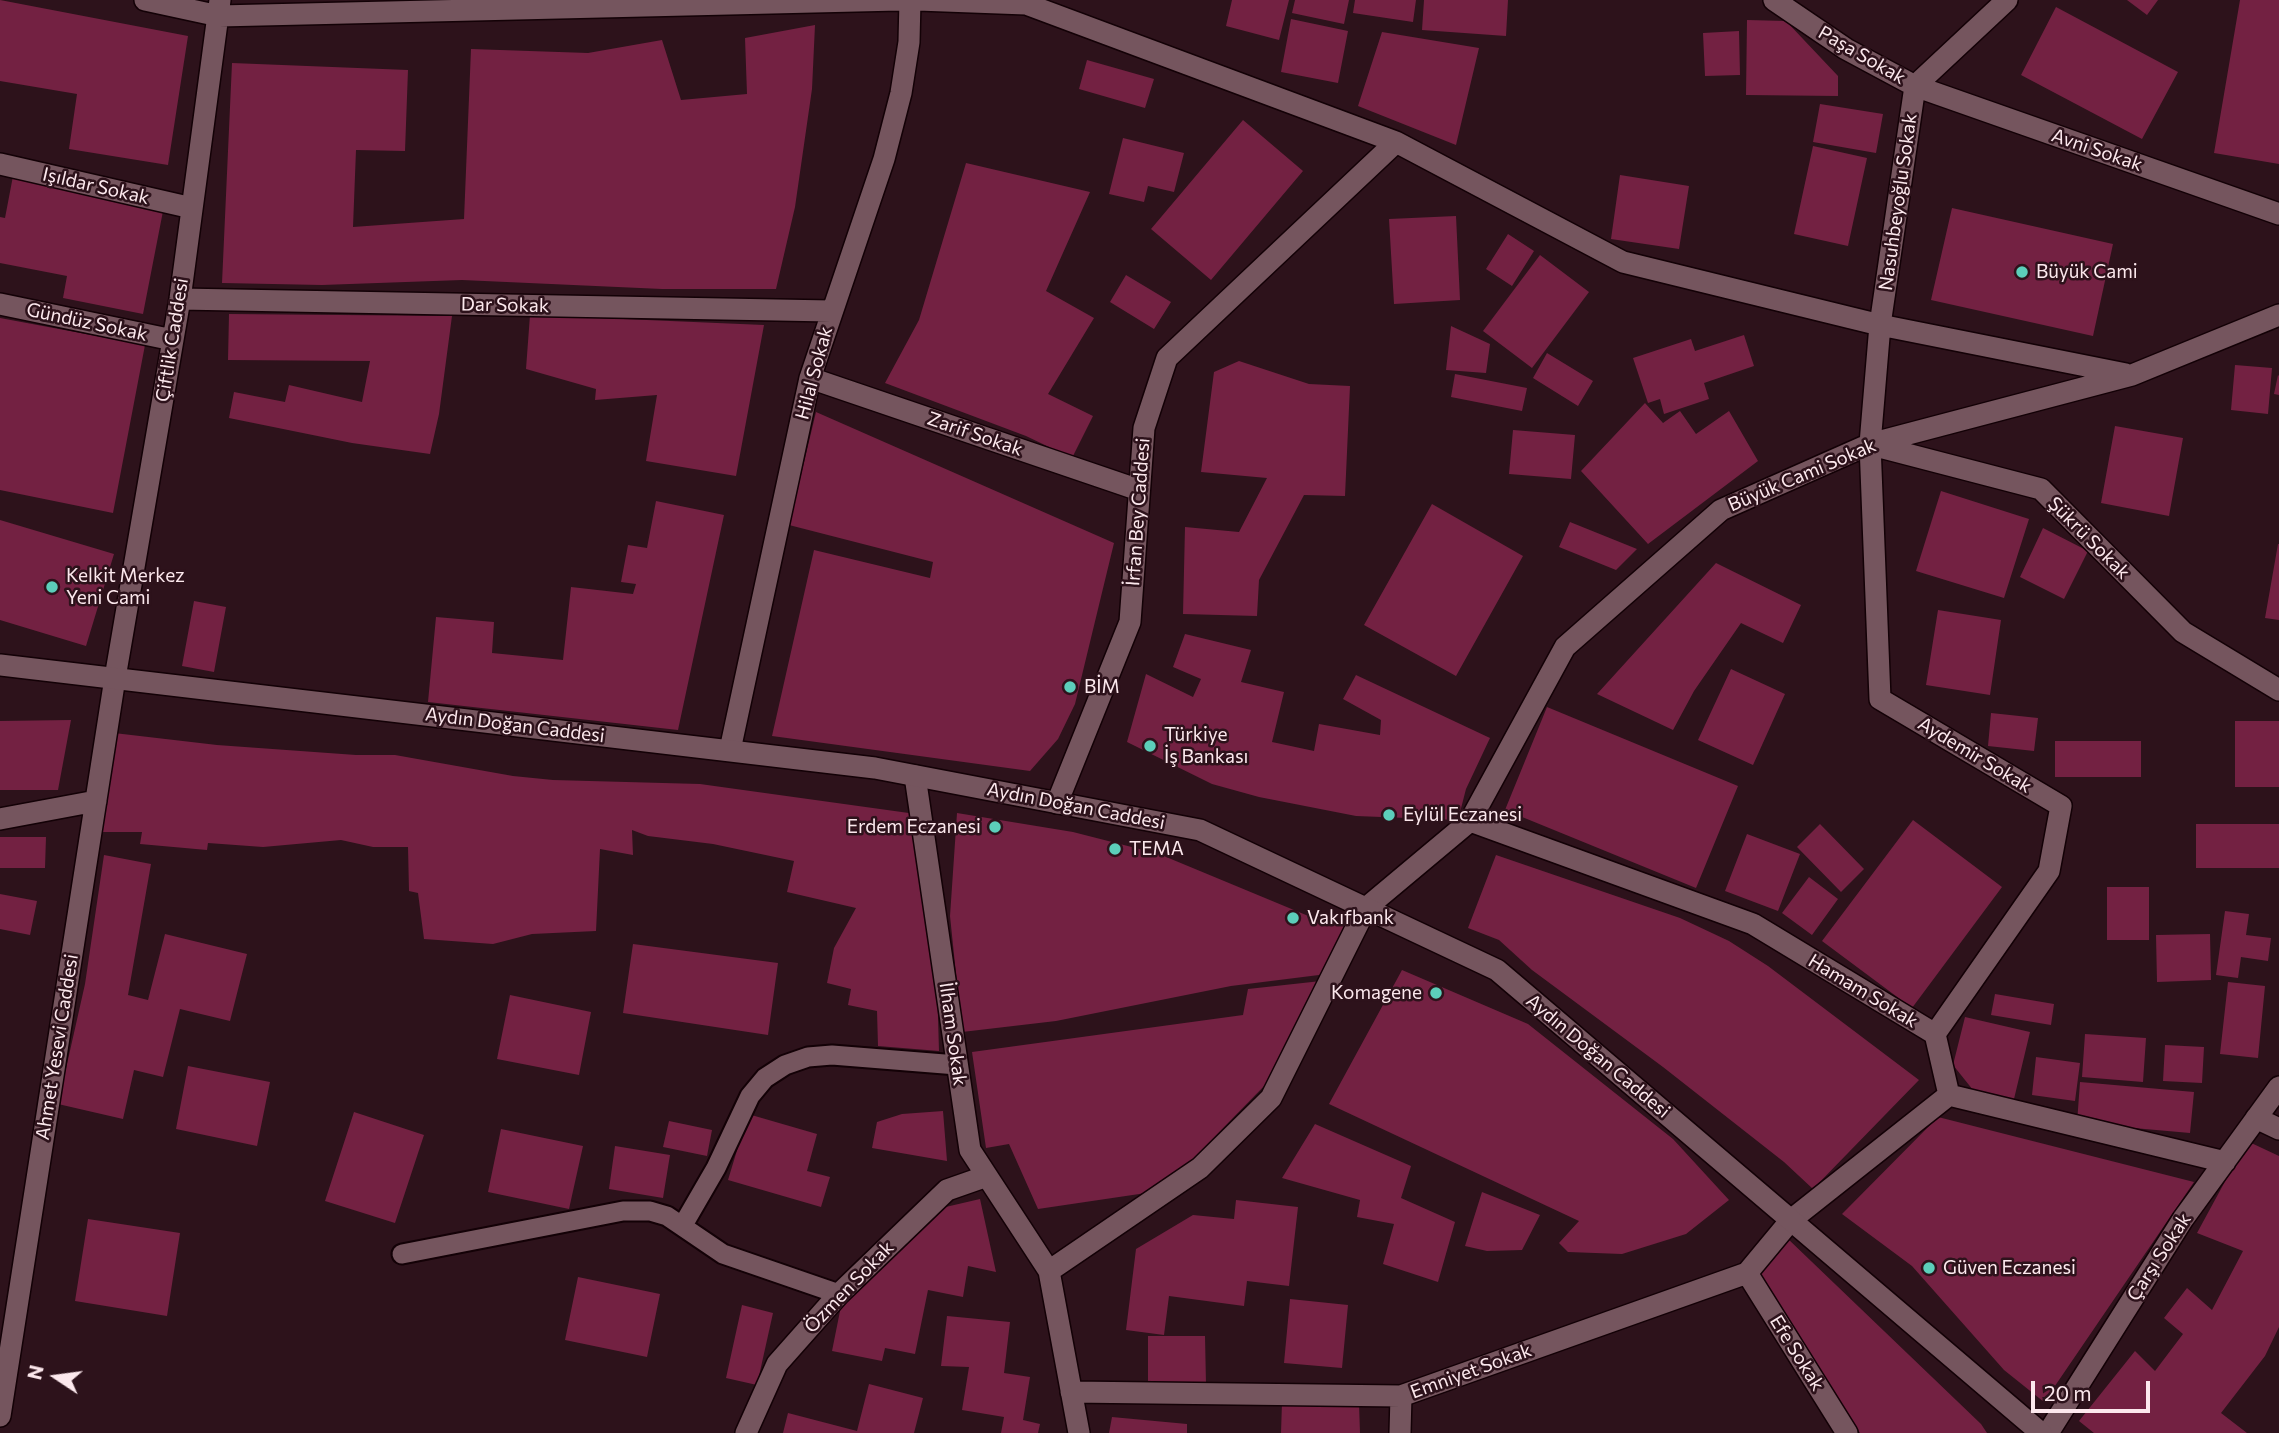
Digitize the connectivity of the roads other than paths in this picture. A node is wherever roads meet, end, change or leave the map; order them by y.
1 (145, 0) edge
2 (899, 0) edge
3 (910, 0) edge
4 (918, 0) edge
5 (1774, 0) edge
6 (2007, 0) edge
7 (1027, 2) edge
8 (219, 8) edge
9 (1915, 86) junction
10 (1396, 142) junction
11 (0, 164) edge
12 (192, 208) junction
13 (2279, 214) edge
14 (180, 299) junction
15 (0, 304) edge
16 (831, 311) junction
17 (2279, 315) edge
18 (1880, 326) junction
19 (173, 340) junction
20 (2132, 375) junction
21 (810, 378) junction
22 (1870, 444) junction
23 (1139, 491) junction
24 (0, 665) edge
25 (115, 678) junction
26 (2279, 690) edge
27 (730, 750) junction
28 (915, 776) junction
29 (96, 801) junction
30 (1057, 803) junction
31 (0, 819) edge
32 (1470, 821) junction
33 (1366, 908) junction
34 (1935, 1034) junction
35 (957, 1065) junction
36 (2279, 1087) edge
37 (1949, 1095) junction
38 (2256, 1118) junction
39 (2279, 1129) edge
40 (2225, 1162) junction
41 (987, 1176) junction
42 (1791, 1220) junction
43 (683, 1225) junction
44 (402, 1254) dead end
45 (1049, 1271) junction
46 (1747, 1273) junction
47 (839, 1294) junction
48 (2, 1389) edge
49 (1071, 1392) junction
50 (1401, 1396) junction
51 (0, 1416) edge
52 (746, 1433) edge
53 (1079, 1433) edge
54 (1400, 1433) edge
55 (1847, 1433) edge
56 (2041, 1433) edge
57 (2048, 1433) edge

1 - 8 street
2 - 8 street
3 - 16 street, Hilal Sokak
4 - 7 street
5 - 9 street, Paşa Sokak
6 - 9 street, Nasuhbeyoğlu Sokak
7 - 10 street
8 - 12 street, Çiftlik Caddesi
9 - 13 street, Avni Sokak
9 - 18 street, Nasuhbeyoğlu Sokak
10 - 18 street
10 - 23 street, İrfan Bey Caddesi
11 - 12 street, Işıldar Sokak
12 - 14 street, Çiftlik Caddesi
14 - 16 street, Dar Sokak
14 - 19 street, Çiftlik Caddesi
15 - 19 street, Gündüz Sokak
16 - 21 street, Hilal Sokak
17 - 20 street, Büyük Cami Sokak
18 - 20 street
18 - 22 street, Nasuhbeyoğlu Sokak
19 - 25 street, Çiftlik Caddesi
20 - 22 street, Büyük Cami Sokak
21 - 23 street, Zarif Sokak
21 - 27 street, Hilal Sokak
22 - 26 street, Şükrü Sokak
22 - 32 street, Büyük Cami Sokak
22 - 34 street, Aydemir Sokak
23 - 30 street, İrfan Bey Caddesi
24 - 25 street, Aydın Doğan Caddesi
25 - 27 street, Aydın Doğan Caddesi
25 - 29 street, Ahmet Yesevi Caddesi
27 - 28 street, Aydın Doğan Caddesi
28 - 30 street, Aydın Doğan Caddesi
28 - 35 street, İlham Sokak
29 - 31 street
29 - 48 street, Ahmet Yesevi Caddesi
30 - 33 street, Aydın Doğan Caddesi
32 - 33 street, Büyük Cami Sokak
32 - 34 street, Hamam Sokak
33 - 42 street, Aydın Doğan Caddesi
33 - 45 street
34 - 37 street, Hamam Sokak
35 - 41 street, İlham Sokak
35 - 43 lane
36 - 38 street, Çarşı Sokak
37 - 40 street
37 - 42 street
38 - 39 street
38 - 40 street, Çarşı Sokak
40 - 57 street, Çarşı Sokak
41 - 45 street, İlham Sokak
41 - 47 street, Özmen Sokak
42 - 46 street
42 - 56 street, Aydın Doğan Caddesi
43 - 44 lane
43 - 47 lane
45 - 49 street
46 - 50 street, Emniyet Sokak
46 - 55 street, Efe Sokak
47 - 52 street, Özmen Sokak
48 - 51 street, Ahmet Yesevi Caddesi
49 - 50 street, Emniyet Sokak
49 - 53 street
50 - 54 street

